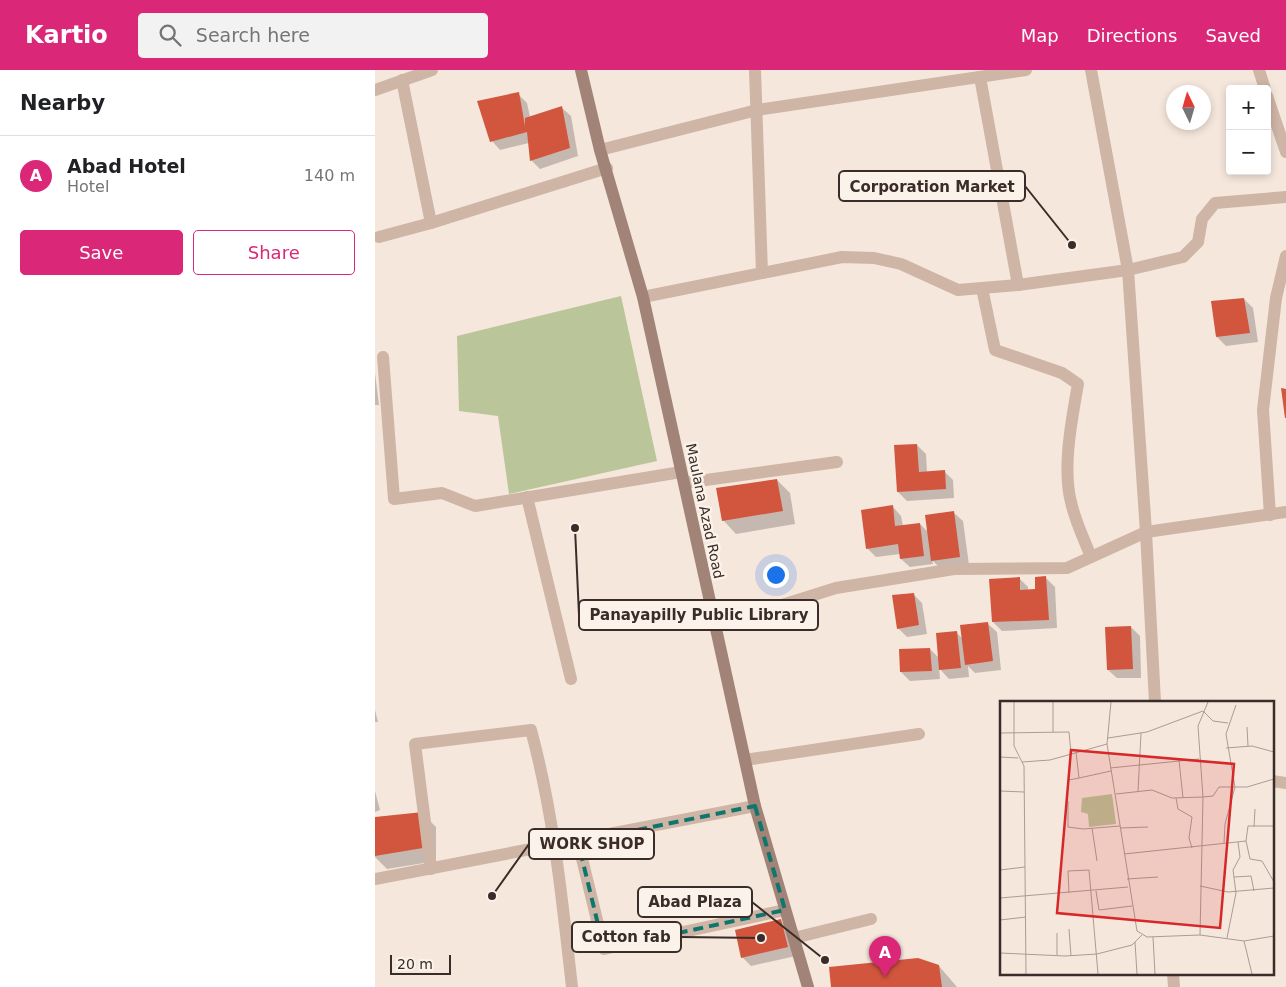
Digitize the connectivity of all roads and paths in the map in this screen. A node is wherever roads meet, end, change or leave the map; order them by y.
1 (431, 70) edge
2 (581, 70) edge
3 (755, 70) edge
4 (1026, 70) edge
5 (1091, 70) edge
6 (1259, 70) edge
7 (979, 76) junction
8 (402, 80) junction
9 (1264, 85) edge
10 (375, 90) edge
11 (1271, 108) edge
12 (757, 110) junction
13 (601, 150) junction
14 (1286, 152) edge
15 (607, 168) junction
16 (1286, 198) edge
17 (431, 223) junction
18 (379, 237) dead end
19 (1286, 256) edge
20 (1128, 270) junction
21 (762, 272) junction
22 (1018, 285) junction
23 (981, 288) junction
24 (643, 296) junction
25 (383, 357) dead end
26 (837, 462) dead end
27 (682, 478) junction
28 (527, 497) junction
29 (1286, 512) edge
30 (1270, 515) junction
31 (1146, 532) junction
32 (1091, 557) junction
33 (715, 626) junction
34 (571, 679) dead end
35 (1155, 701) edge
36 (919, 734) dead end
37 (745, 760) junction
38 (1273, 781) edge
39 (1286, 783) edge
40 (755, 806) junction
41 (578, 842) junction
42 (556, 846) junction
43 (431, 869) junction
44 (375, 880) edge
45 (785, 910) junction
46 (871, 919) dead end
47 (794, 938) junction
48 (1173, 974) edge
49 (571, 987) edge
50 (808, 987) edge
51 (1174, 987) edge

1 - 8 street
2 - 13 main road, Maulana Azad Road
3 - 12 street
4 - 7 street
5 - 20 street
6 - 9 street
7 - 12 street
7 - 22 street
8 - 10 street
8 - 17 street
11 - 14 street
12 - 13 street
12 - 21 street
13 - 15 main road, Maulana Azad Road
15 - 17 street
15 - 24 main road, Maulana Azad Road
16 - 20 street
17 - 18 street
19 - 30 street
20 - 22 street
20 - 31 street
21 - 23 street
21 - 24 street
22 - 23 street
23 - 32 street
24 - 27 main road, Maulana Azad Road
25 - 28 street
26 - 27 street
27 - 28 street
27 - 33 main road, Maulana Azad Road
28 - 34 street
29 - 30 street
30 - 31 street
31 - 32 street
31 - 35 street
32 - 33 street
33 - 37 main road, Maulana Azad Road
36 - 37 street
37 - 40 main road, Maulana Azad Road
38 - 39 street
40 - 41 street
40 - 45 main road, Maulana Azad Road
41 - 42 street
41 - 45 street
42 - 43 street
42 - 43 street
42 - 49 street
43 - 44 street
45 - 47 main road, Maulana Azad Road
46 - 47 street
47 - 50 main road, Maulana Azad Road
48 - 51 street

